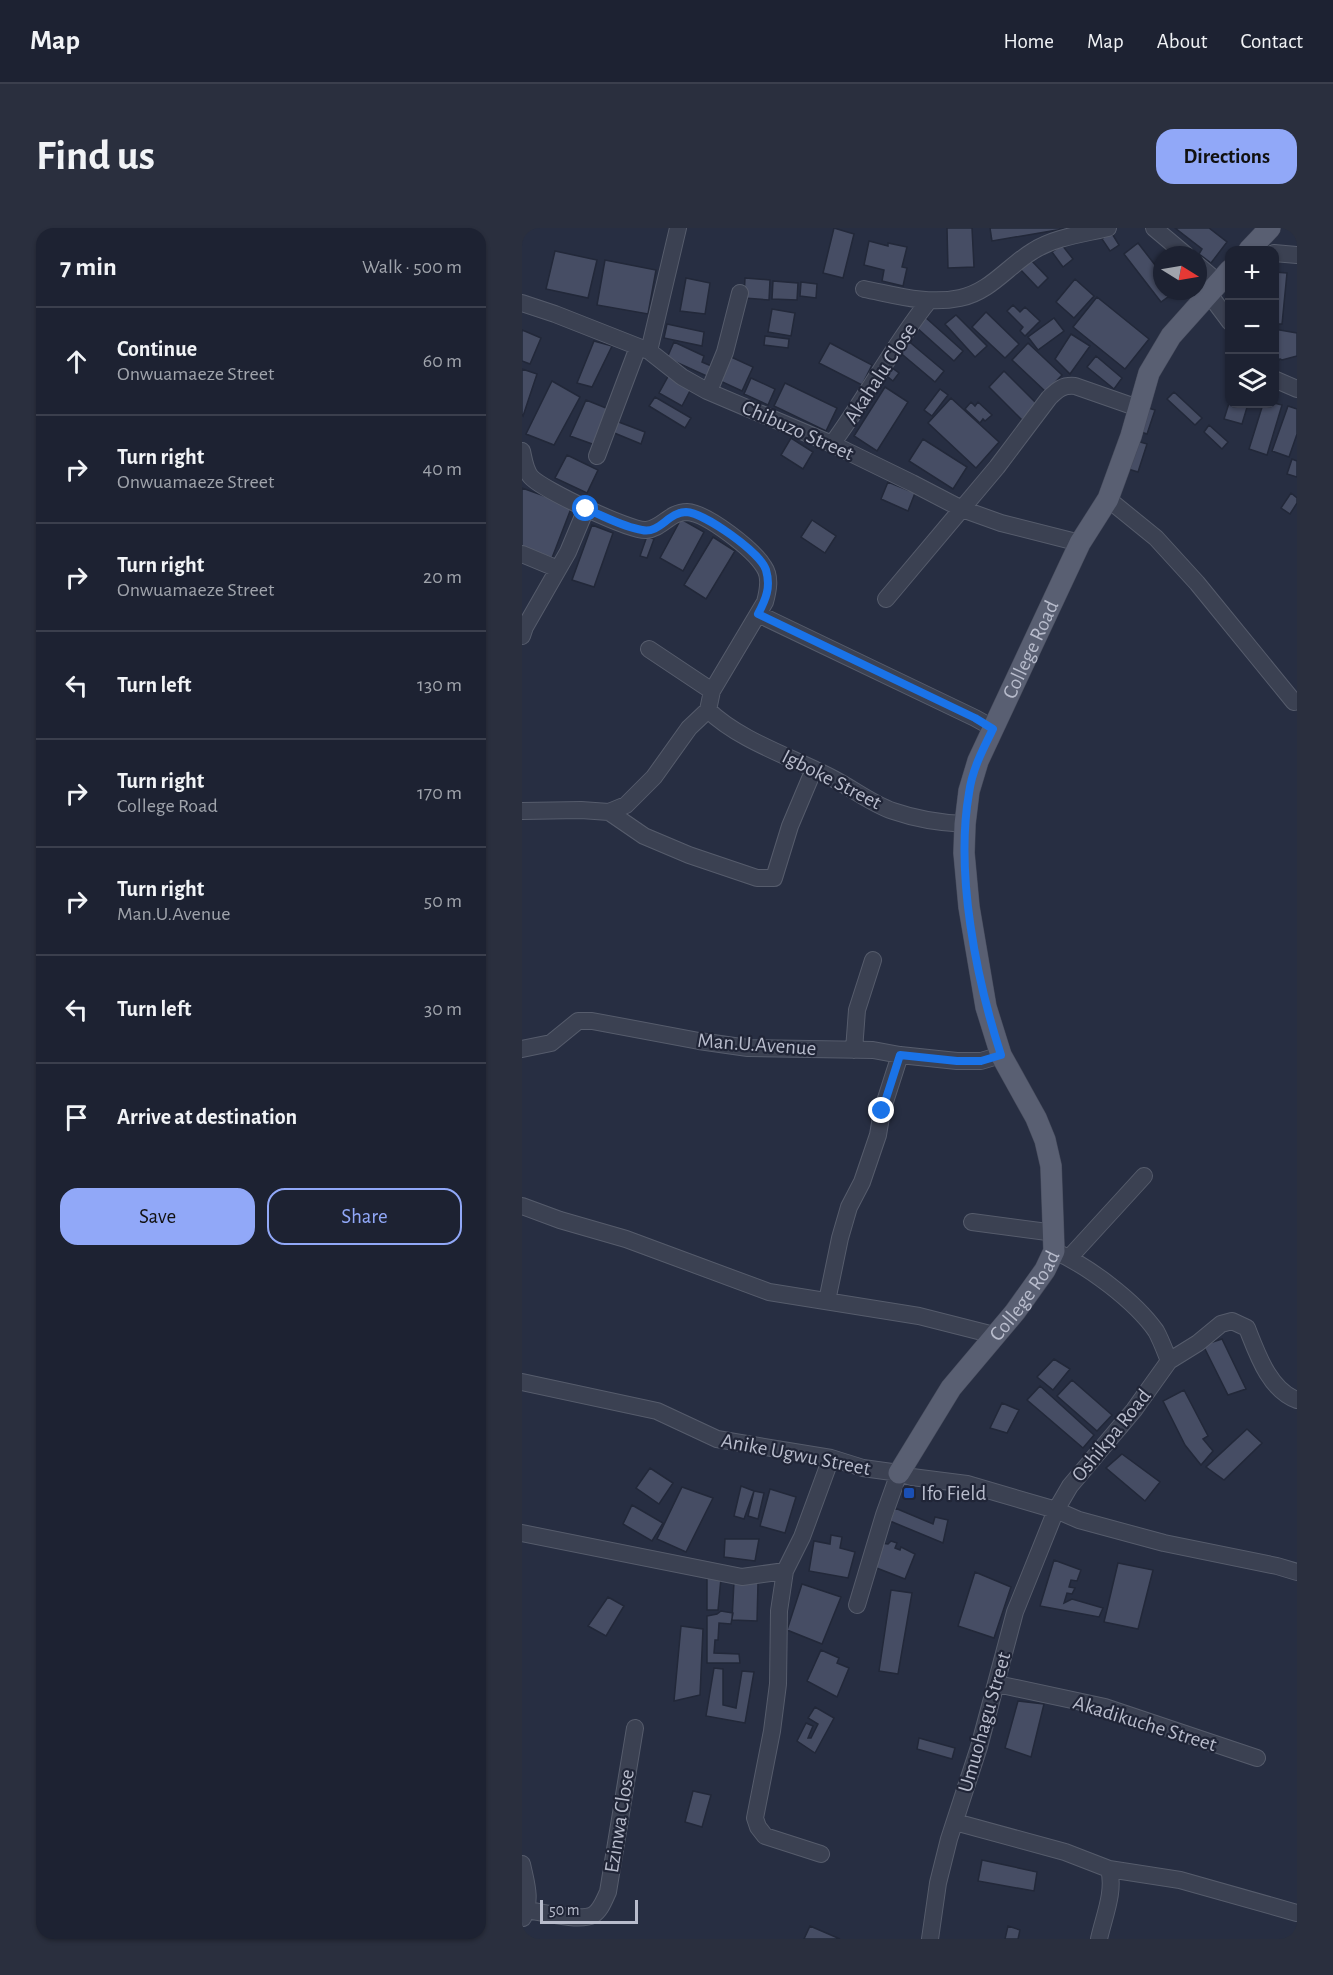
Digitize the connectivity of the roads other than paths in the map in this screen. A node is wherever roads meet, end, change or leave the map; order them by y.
1 (678, 228) edge
2 (1108, 228) edge
3 (1154, 228) edge
4 (1270, 228) edge
5 (1175, 246) edge
6 (1253, 246) edge
7 (1279, 253) edge
8 (1297, 255) edge
9 (1207, 272) edge
10 (1219, 282) edge
11 (864, 289) dead end
12 (740, 293) dead end
13 (928, 302) junction
14 (522, 303) edge
15 (1225, 304) edge
16 (644, 349) junction
17 (1279, 381) edge
18 (1297, 389) edge
19 (709, 391) junction
20 (1138, 408) junction
21 (832, 444) junction
22 (522, 451) edge
23 (597, 456) dead end
24 (1108, 499) junction
25 (586, 509) junction
26 (962, 509) junction
27 (1080, 543) junction
28 (522, 554) edge
29 (558, 570) junction
30 (886, 599) dead end
31 (758, 614) junction
32 (522, 636) edge
33 (649, 650) dead end
34 (712, 691) junction
35 (1294, 702) dead end
36 (708, 710) junction
37 (993, 729) junction
38 (814, 769) junction
39 (522, 811) edge
40 (609, 812) junction
41 (965, 824) junction
42 (873, 960) dead end
43 (523, 1049) edge
44 (854, 1050) junction
45 (900, 1055) junction
46 (1001, 1055) junction
47 (522, 1066) edge
48 (1144, 1176) dead end
49 (522, 1206) edge
50 (972, 1222) dead end
51 (1059, 1247) junction
52 (827, 1301) junction
53 (994, 1335) junction
54 (1169, 1361) junction
55 (522, 1382) edge
56 (1297, 1400) edge
57 (831, 1458) junction
58 (899, 1473) junction
59 (1056, 1510) junction
60 (522, 1533) edge
61 (785, 1571) junction
62 (1297, 1572) edge
63 (858, 1605) dead end
64 (997, 1684) junction
65 (635, 1728) dead end
66 (1257, 1758) dead end
67 (955, 1822) junction
68 (821, 1854) dead end
69 (522, 1864) edge
70 (1109, 1869) junction
71 (1297, 1913) edge
72 (525, 1915) edge
73 (930, 1939) edge
74 (1100, 1939) edge

1 - 16 street
2 - 13 street
3 - 5 street
4 - 6 main road
7 - 8 street
9 - 10 street
10 - 15 street
10 - 20 main road, College Road
11 - 13 street
12 - 19 street
13 - 21 street, Akahalu Close
14 - 16 street, Chibuzo Street
16 - 19 street, Chibuzo Street
16 - 23 street
17 - 18 street
19 - 21 street, Chibuzo Street
20 - 24 main road, College Road
20 - 26 street
21 - 26 street, Chibuzo Street
22 - 25 street
24 - 27 main road, College Road
24 - 35 street
25 - 29 street
25 - 31 street
26 - 27 street, Chibuzo Street
26 - 30 street
27 - 37 main road, College Road
28 - 29 street
29 - 32 street
31 - 34 street
31 - 37 street
33 - 34 street
34 - 36 street
36 - 38 street, Igboke Street
36 - 40 street
37 - 41 main road, College Road
38 - 40 street
38 - 41 street, Igboke Street
39 - 40 street
41 - 46 main road, College Road
42 - 44 street
43 - 44 street, Man.U.Avenue
43 - 47 street
44 - 45 street, Man.U.Avenue
45 - 46 street, Man.U.Avenue
45 - 52 street
46 - 51 main road, College Road
48 - 51 street
49 - 52 street
50 - 51 street
51 - 53 main road, College Road
51 - 54 street
52 - 53 street
53 - 58 main road, College Road
54 - 56 street
54 - 59 street, Oshikpa Road
55 - 57 street, Anike Ugwu Street
57 - 58 street, Anike Ugwu Street
57 - 61 street
58 - 59 street, Anike Ugwu Street
58 - 63 street
59 - 62 street, Anike Ugwu Street
59 - 64 street, Umuohagu Street
60 - 61 street
61 - 68 street
64 - 66 street, Akadikuche Street
64 - 67 street, Umuohagu Street
65 - 72 street, Ezinwa Close
67 - 70 street
67 - 73 street, Umuohagu Street
69 - 72 street
70 - 71 street
70 - 74 street

